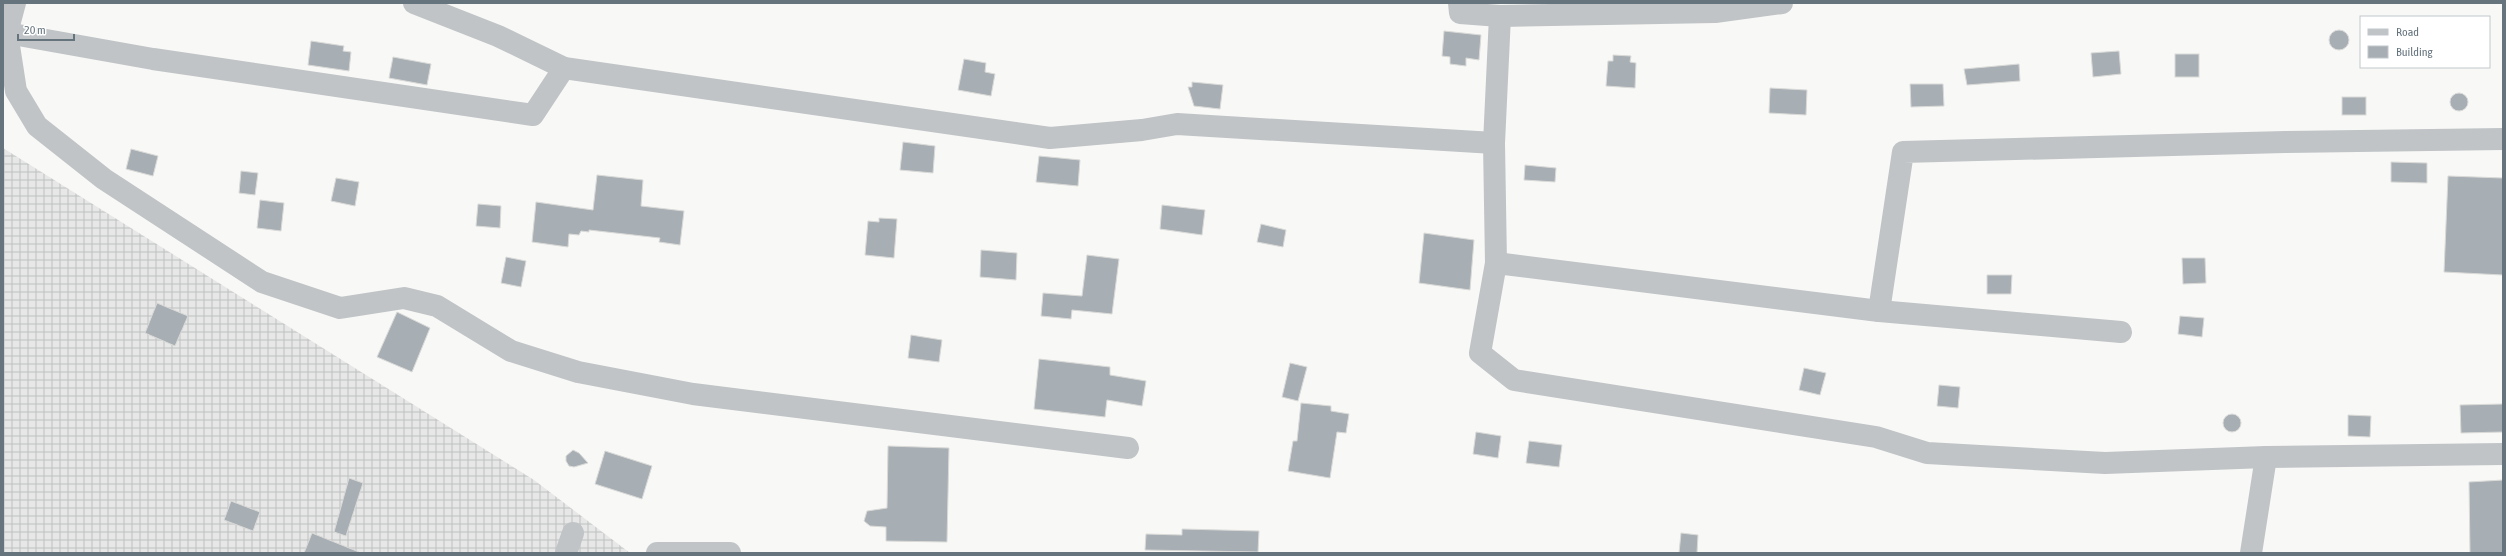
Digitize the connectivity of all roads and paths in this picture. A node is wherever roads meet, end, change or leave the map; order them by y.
1 (15, 3) edge
2 (414, 3) edge
3 (1459, 3) edge
4 (1782, 3) edge
5 (1500, 16) junction
6 (8, 33) junction
7 (564, 68) junction
8 (2503, 139) edge
9 (1494, 143) junction
10 (1496, 263) junction
11 (1879, 311) junction
12 (2121, 332) dead end
13 (1128, 448) dead end
14 (2503, 454) edge
15 (2266, 457) junction
16 (657, 553) edge
17 (730, 553) edge
18 (2251, 553) edge

1 - 6 street
2 - 7 street
3 - 5 street
4 - 5 street
5 - 9 street
6 - 7 street
6 - 13 street
7 - 9 street
8 - 11 street
9 - 10 street
10 - 11 street
10 - 15 street
11 - 12 street
14 - 15 street
15 - 18 street
16 - 17 street

